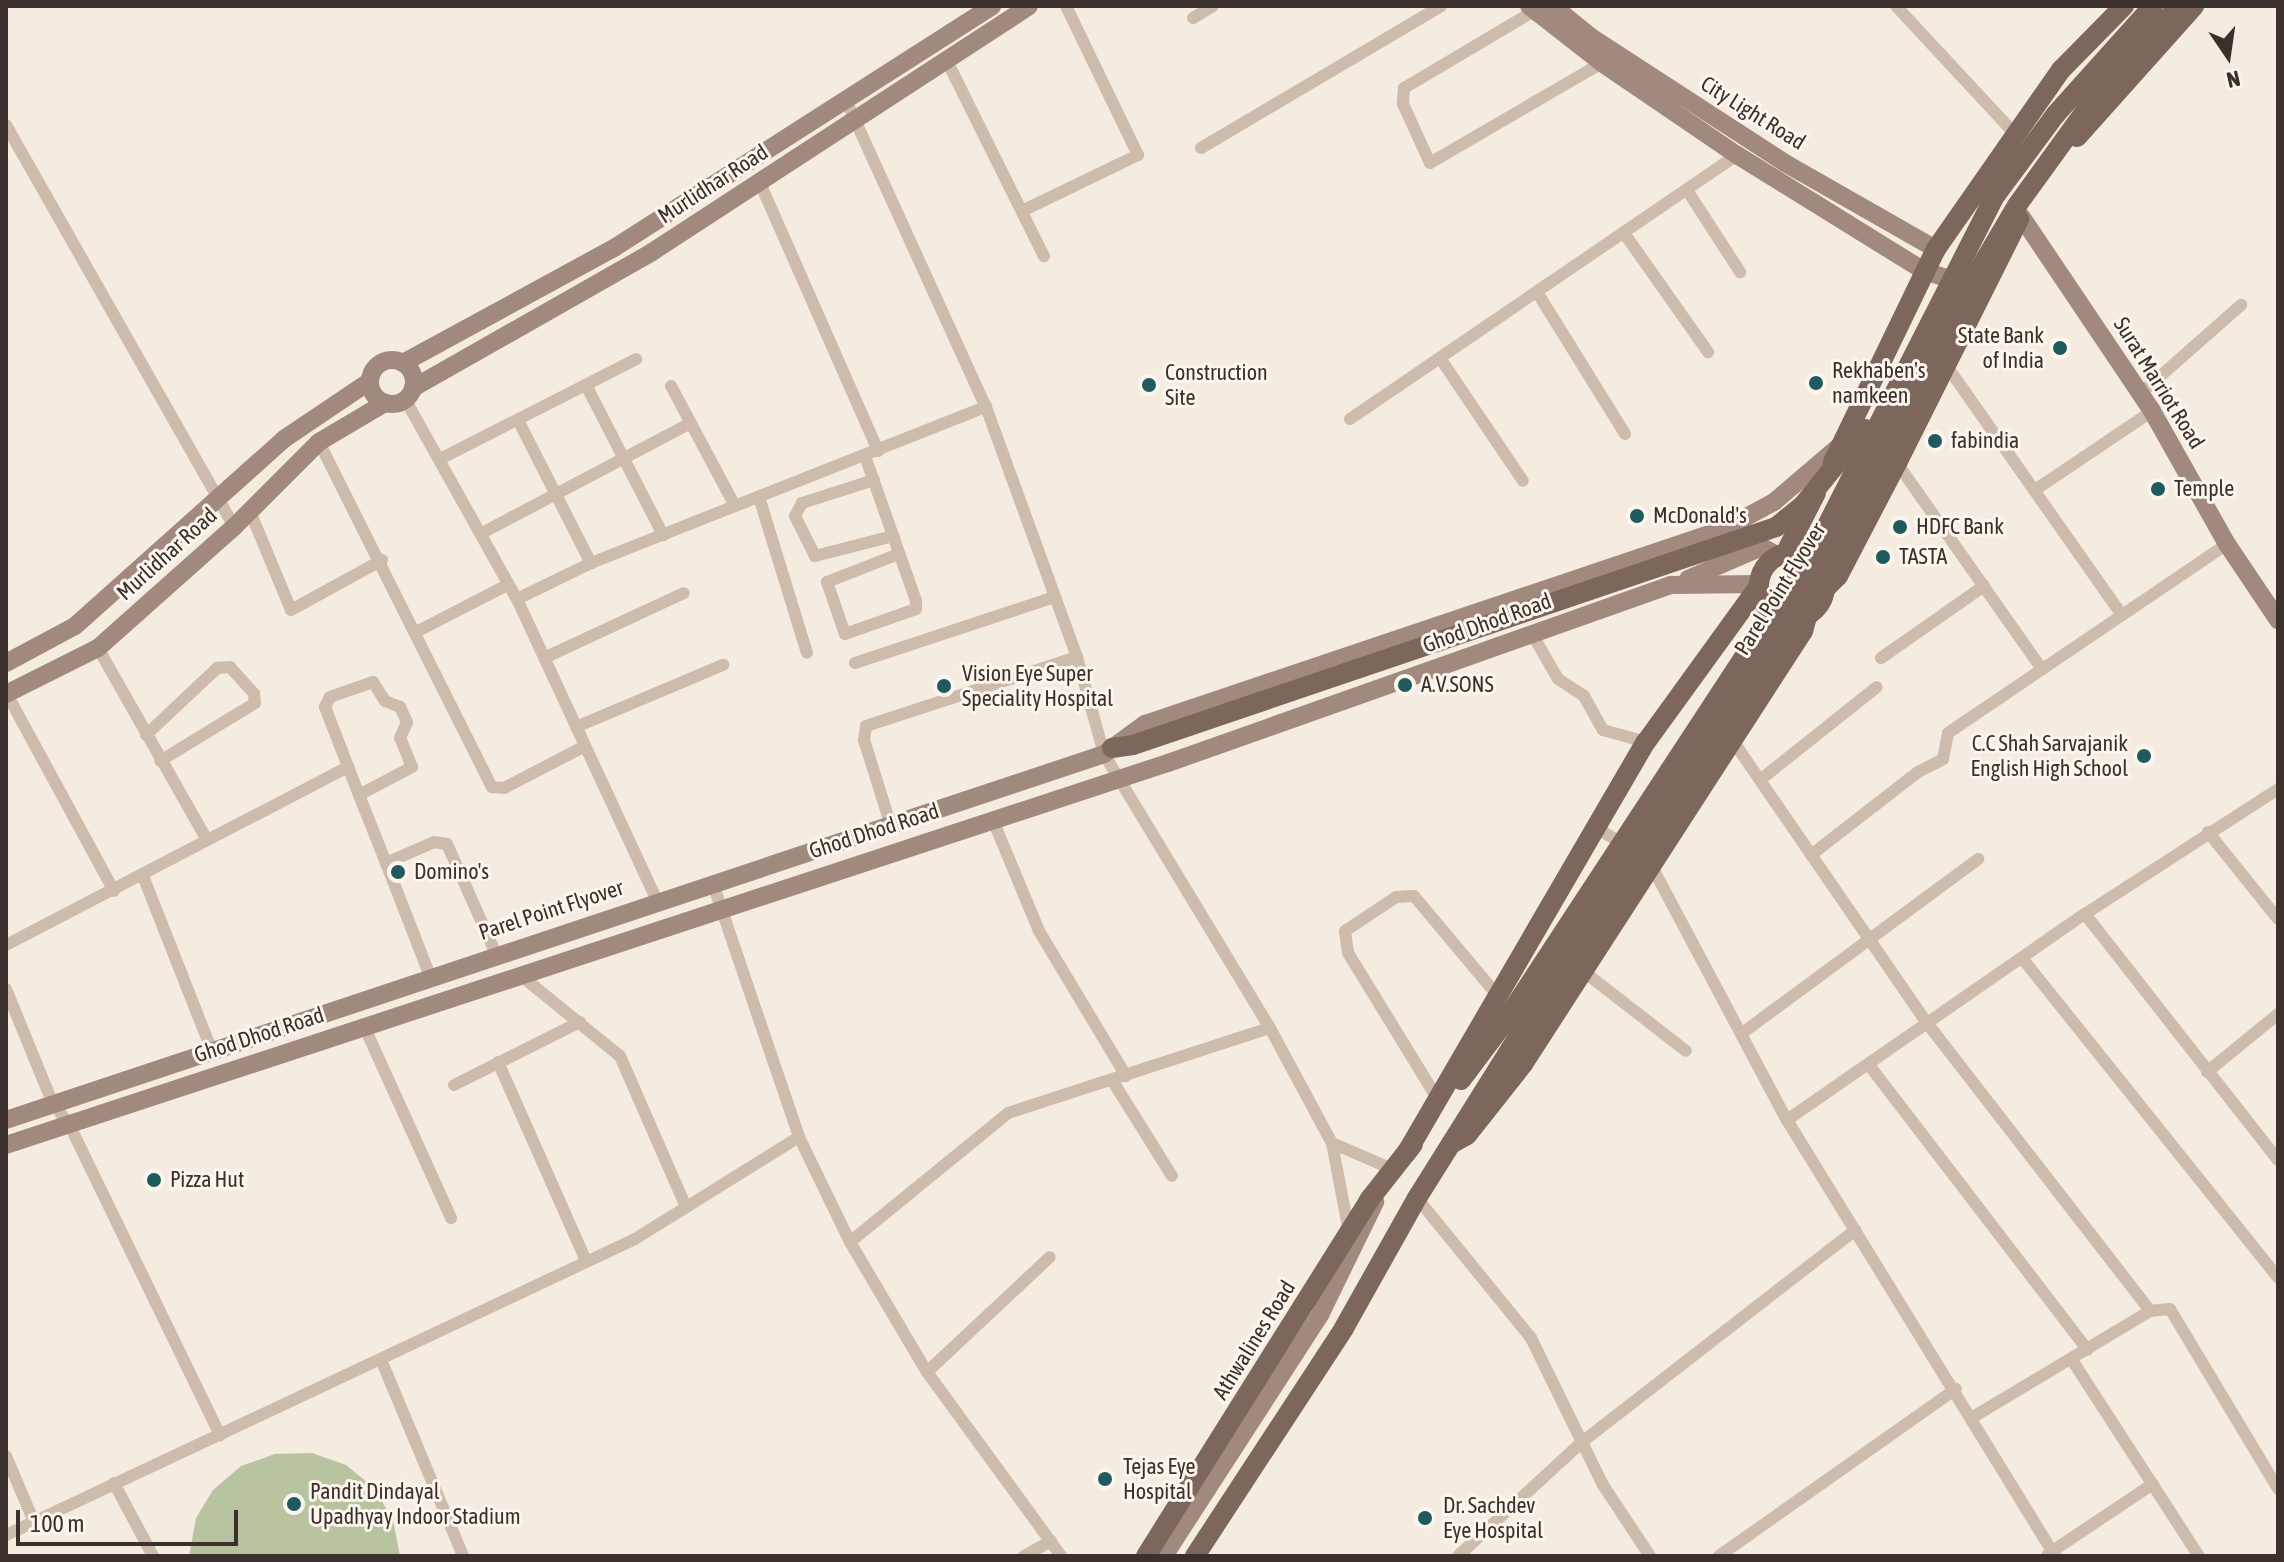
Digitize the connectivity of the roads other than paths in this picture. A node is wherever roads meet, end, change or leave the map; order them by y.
1 (992, 6) edge
2 (1029, 6) edge
3 (1066, 6) edge
4 (1213, 6) edge
5 (1441, 6) edge
6 (1896, 6) edge
7 (2124, 6) edge
8 (2153, 6) edge
9 (2179, 6) edge
10 (2194, 6) edge
11 (1545, 7) edge
12 (1193, 18) dead end
13 (947, 61) junction
14 (1602, 63) junction
15 (845, 98) junction
16 (855, 120) junction
17 (6, 125) edge
18 (2015, 134) junction
19 (1201, 148) dead end
20 (1737, 155) junction
21 (760, 183) junction
22 (1687, 190) junction
23 (1022, 211) junction
24 (2021, 216) junction
25 (1624, 233) junction
26 (1936, 249) junction
27 (1044, 256) dead end
28 (1924, 271) junction
29 (1740, 272) dead end
30 (1982, 289) junction
31 (1537, 292) junction
32 (2241, 305) dead end
33 (1708, 352) dead end
34 (1440, 358) junction
35 (636, 359) dead end
36 (1944, 362) junction
37 (403, 363) junction
38 (370, 381) junction
39 (586, 385) junction
40 (671, 386) dead end
41 (409, 393) junction
42 (2140, 394) junction
43 (1888, 401) junction
44 (385, 403) junction
45 (986, 407) junction
46 (2152, 411) junction
47 (1350, 419) dead end
48 (518, 420) junction
49 (685, 426) dead end
50 (1625, 434) dead end
51 (319, 442) junction
52 (1842, 444) junction
53 (878, 451) junction
54 (1901, 455) junction
55 (865, 456) junction
56 (442, 458) junction
57 (624, 458) junction
58 (874, 480) junction
59 (1523, 481) dead end
60 (2035, 490) junction
61 (556, 494) junction
62 (759, 497) junction
63 (219, 502) junction
64 (735, 506) junction
65 (249, 509) junction
66 (234, 527) junction
67 (482, 533) junction
68 (663, 535) junction
69 (893, 536) junction
70 (2227, 544) junction
71 (899, 554) junction
72 (1782, 555) junction
73 (382, 560) junction
74 (591, 563) junction
75 (1682, 583) junction
76 (509, 584) junction
77 (1759, 585) junction
78 (1984, 586) junction
79 (1826, 588) junction
80 (684, 593) dead end
81 (1054, 597) junction
82 (517, 599) junction
83 (2122, 615) junction
84 (1807, 617) junction
85 (2278, 620) edge
86 (418, 631) junction
87 (1531, 632) junction
88 (98, 648) junction
89 (807, 653) dead end
90 (1077, 657) junction
91 (544, 658) junction
92 (1881, 658) dead end
93 (6, 663) edge
94 (855, 663) dead end
95 (723, 665) dead end
96 (2042, 669) junction
97 (1877, 687) dead end
98 (7, 694) edge
99 (576, 727) junction
100 (146, 735) junction
101 (1731, 738) junction
102 (1646, 742) junction
103 (585, 746) junction
104 (1108, 751) junction
105 (160, 761) junction
106 (348, 767) junction
107 (1118, 777) junction
108 (1760, 780) junction
109 (2278, 789) edge
110 (359, 795) junction
111 (992, 818) junction
112 (891, 826) junction
113 (1599, 829) junction
114 (2208, 832) junction
115 (206, 838) junction
116 (1811, 855) junction
117 (1978, 859) dead end
118 (1650, 861) junction
119 (386, 863) junction
120 (143, 876) junction
121 (713, 884) junction
122 (114, 891) junction
123 (657, 901) junction
124 (721, 906) junction
125 (2085, 914) junction
126 (2278, 919) edge
127 (1868, 939) junction
128 (6, 945) edge
129 (496, 954) junction
130 (2022, 958) junction
131 (1583, 971) junction
132 (519, 974) junction
133 (430, 976) junction
134 (6, 989) edge
135 (1498, 996) junction
136 (2278, 1014) edge
137 (580, 1022) junction
138 (1927, 1023) junction
139 (364, 1026) junction
140 (1270, 1028) junction
141 (1512, 1028) junction
142 (1741, 1034) junction
143 (212, 1051) junction
144 (1686, 1051) dead end
145 (498, 1062) junction
146 (1869, 1065) junction
147 (2207, 1072) junction
148 (1126, 1076) junction
149 (1112, 1080) junction
150 (454, 1085) dead end
151 (1437, 1098) junction
152 (53, 1104) junction
153 (6, 1120) edge
154 (1787, 1120) junction
155 (69, 1124) junction
156 (799, 1137) junction
157 (1332, 1143) junction
158 (1451, 1144) junction
159 (6, 1145) edge
160 (1407, 1152) junction
161 (2278, 1160) edge
162 (1392, 1169) junction
163 (1172, 1176) dead end
164 (1374, 1193) junction
165 (1417, 1198) junction
166 (686, 1207) junction
167 (451, 1218) dead end
168 (1855, 1230) junction
169 (1349, 1232) junction
170 (850, 1242) junction
171 (1050, 1257) dead end
172 (586, 1261) junction
173 (2278, 1278) edge
174 (2150, 1311) junction
175 (2088, 1350) junction
176 (2072, 1360) junction
177 (382, 1362) junction
178 (927, 1372) junction
179 (1956, 1389) junction
180 (1973, 1417) junction
181 (220, 1435) junction
182 (1582, 1442) junction
183 (6, 1456) edge
184 (114, 1483) junction
185 (2153, 1484) junction
186 (2278, 1489) edge
187 (34, 1522) junction
188 (6, 1535) edge
189 (1051, 1541) junction
190 (2051, 1555) edge
191 (153, 1556) edge
192 (463, 1556) edge
193 (1024, 1556) edge
194 (1061, 1556) edge
195 (1146, 1556) edge
196 (1164, 1556) edge
197 (1195, 1556) edge
198 (1458, 1556) edge
199 (1650, 1556) edge
200 (1719, 1556) edge
201 (2199, 1556) edge

1 - 15 main road, Murlidhar Road
2 - 13 main road, Murlidhar Road
3 - 23 street
4 - 12 street
5 - 19 street
6 - 18 street
7 - 18 main road
8 - 43 main road, Parel Point Flyover, bridge
9 - 141 main road, Parel Point Flyover, bridge
10 - 24 main road
11 - 14 main road
11 - 14 street
11 - 26 main road, City Light Road
13 - 16 main road, Murlidhar Road
13 - 23 street
14 - 20 main road
15 - 16 street
15 - 37 main road, Murlidhar Road
16 - 21 main road, Murlidhar Road
16 - 45 street
17 - 63 street
18 - 26 main road
20 - 22 street
20 - 28 main road
21 - 41 main road, Murlidhar Road
21 - 53 street
22 - 25 street
22 - 29 street
23 - 27 street
24 - 30 main road
24 - 42 main road, Surat Marriot Road
25 - 31 street
25 - 33 street
26 - 28 main road
28 - 30 main road
28 - 52 main road
30 - 36 main road
31 - 34 street
31 - 50 street
32 - 42 street
34 - 47 street
34 - 59 street
35 - 39 street
36 - 54 main road
36 - 60 street
37 - 38 main road
37 - 41 main road
38 - 44 main road
38 - 63 main road, Murlidhar Road
39 - 48 street
39 - 57 street
40 - 64 street
41 - 44 main road
41 - 56 street
42 - 46 main road, Surat Marriot Road
43 - 104 main road, bridge
43 - 141 main road, Parel Point Flyover, bridge
44 - 51 main road, Murlidhar Road
45 - 53 street
45 - 81 street
46 - 60 street
46 - 70 main road, Surat Marriot Road
48 - 56 street
48 - 61 street
49 - 57 street
51 - 65 main road, Murlidhar Road
51 - 73 street
52 - 54 main road
52 - 72 main road
52 - 104 main road, Ghod Dhod Road
53 - 55 street
54 - 78 street
54 - 79 main road
55 - 58 street
55 - 62 street
56 - 67 street
57 - 61 street
57 - 68 street
58 - 69 street
58 - 69 street
60 - 83 street
61 - 67 street
61 - 74 street
62 - 64 street
62 - 89 street
63 - 66 street
63 - 93 main road, Murlidhar Road
64 - 68 street
65 - 66 main road, Murlidhar Road
65 - 73 street
66 - 88 main road, Murlidhar Road
67 - 76 street
68 - 74 street
69 - 71 street
70 - 83 street
70 - 85 main road, Surat Marriot Road
71 - 71 street
72 - 75 main road
72 - 77 main road
72 - 79 main road
73 - 86 street
74 - 82 street
75 - 77 main road, Ghod Dhod Road
75 - 87 main road, Ghod Dhod Road
76 - 82 street
76 - 86 street
77 - 84 main road
77 - 102 main road
78 - 92 street
78 - 96 street
79 - 84 main road
80 - 91 street
81 - 90 street
81 - 94 street
82 - 91 street
83 - 96 street
84 - 101 main road
86 - 103 street
87 - 102 street
87 - 107 main road, Ghod Dhod Road
88 - 98 main road, Murlidhar Road
88 - 100 street
90 - 104 street
90 - 112 street
91 - 99 street
95 - 99 street
96 - 116 street
97 - 108 street
98 - 122 street
99 - 103 street
100 - 105 street
100 - 105 street
101 - 108 street
101 - 118 main road
102 - 113 main road
103 - 123 street
104 - 107 street
104 - 112 main road, Parel Point Flyover
105 - 115 street
106 - 110 street
106 - 110 street
106 - 115 street
107 - 111 main road, Ghod Dhod Road
107 - 140 street
108 - 116 street
109 - 114 street
110 - 119 street
111 - 124 main road, Ghod Dhod Road
111 - 148 street
112 - 121 main road, Parel Point Flyover
113 - 118 street
113 - 135 main road
114 - 125 street
114 - 126 street
115 - 120 street
116 - 127 street
117 - 127 street
118 - 131 main road
118 - 142 street
119 - 129 street
119 - 133 street
120 - 122 street
120 - 143 street
121 - 123 main road, Parel Point Flyover
121 - 124 street
122 - 128 street
123 - 129 main road, Parel Point Flyover
124 - 132 main road, Ghod Dhod Road
124 - 156 street
125 - 130 street
125 - 147 street
127 - 138 street
127 - 142 street
129 - 133 main road, Parel Point Flyover
130 - 138 street
130 - 173 street
131 - 144 street
131 - 158 main road
132 - 137 street
132 - 139 main road, Ghod Dhod Road
133 - 143 main road, Parel Point Flyover
134 - 152 street
135 - 151 main road
135 - 151 street
136 - 147 street
137 - 145 street
137 - 166 street
138 - 146 street
138 - 174 street
139 - 155 main road, Ghod Dhod Road
139 - 167 street
140 - 148 street
140 - 157 street
141 - 158 main road, Parel Point Flyover
141 - 160 main road, Parel Point Flyover
142 - 154 street
143 - 152 main road, Parel Point Flyover
145 - 150 street
145 - 172 street
146 - 154 street
146 - 175 street
147 - 161 street
148 - 149 street
149 - 163 street
149 - 170 street
151 - 160 main road
152 - 153 main road, Parel Point Flyover
152 - 155 street
154 - 168 street
155 - 159 main road, Ghod Dhod Road
155 - 181 street
156 - 166 street
156 - 170 street
157 - 162 street
157 - 169 street
158 - 165 main road, Parel Point Flyover
160 - 162 main road, Athwalines Road
162 - 164 main road, Athwalines Road
164 - 169 main road, Athwalines Road
164 - 196 main road
165 - 182 street
165 - 197 main road
166 - 172 street
168 - 179 street
168 - 182 street
169 - 195 main road, Athwalines Road
170 - 178 street
171 - 178 street
172 - 177 street
174 - 175 street
174 - 186 street
175 - 176 street
176 - 180 street
176 - 185 street
177 - 181 street
177 - 192 street
178 - 189 street
179 - 180 street
179 - 200 street
180 - 190 street
181 - 184 street
182 - 198 street
182 - 199 street
183 - 187 street
184 - 187 street
184 - 191 street
185 - 190 street
185 - 201 street
187 - 188 street
189 - 193 street
189 - 194 street

